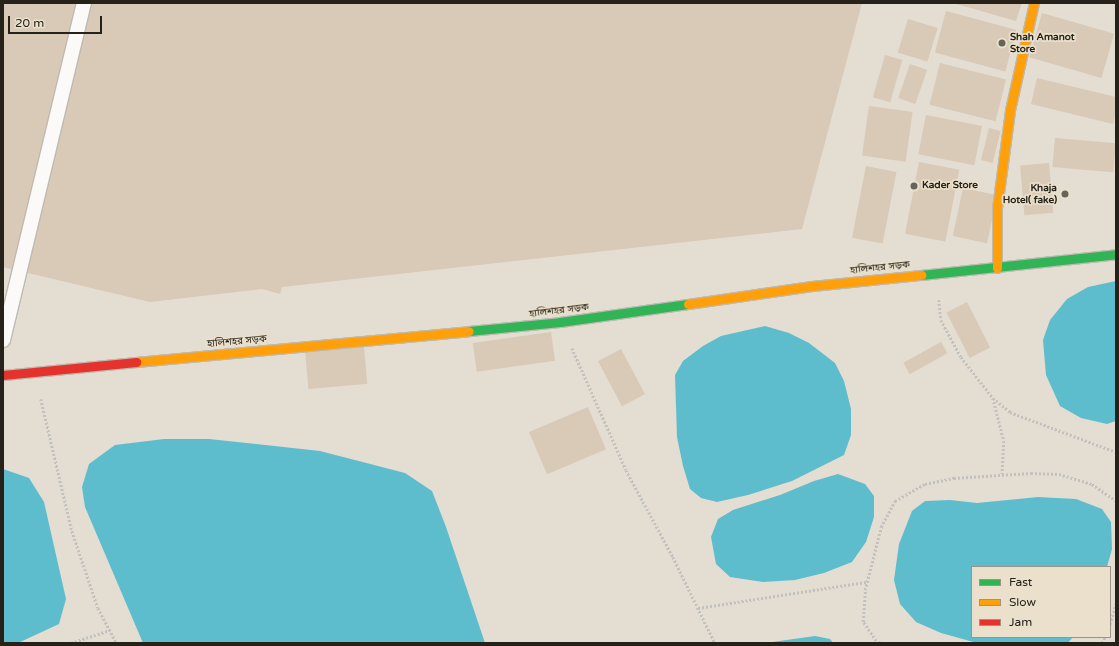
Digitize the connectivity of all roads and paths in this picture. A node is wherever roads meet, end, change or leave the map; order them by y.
1 (84, 3) edge
2 (1034, 3) edge
3 (1116, 254) edge
4 (997, 268) junction
5 (935, 274) junction
6 (560, 322) junction
7 (3, 340) edge
8 (35, 371) junction
9 (3, 375) edge
10 (993, 398) junction
11 (1116, 452) edge
12 (1002, 474) junction
13 (1116, 501) edge
14 (866, 582) junction
15 (1116, 603) edge
16 (698, 608) junction
17 (1111, 620) edge
18 (110, 630) junction
19 (70, 643) edge
20 (117, 643) edge
21 (715, 643) edge
22 (880, 643) edge

1 - 7 lane
2 - 4 street
3 - 4 street, হালিশহর সড়ক
4 - 5 street, হালিশহর সড়ক
5 - 6 street, হালিশহর সড়ক
5 - 10 path
6 - 8 street, হালিশহর সড়ক
6 - 16 path
8 - 9 street, হালিশহর সড়ক
8 - 18 path
10 - 11 path
10 - 12 path
12 - 13 path
12 - 14 path
14 - 16 path
14 - 22 path
15 - 17 path
16 - 21 path
18 - 19 path
18 - 20 path

